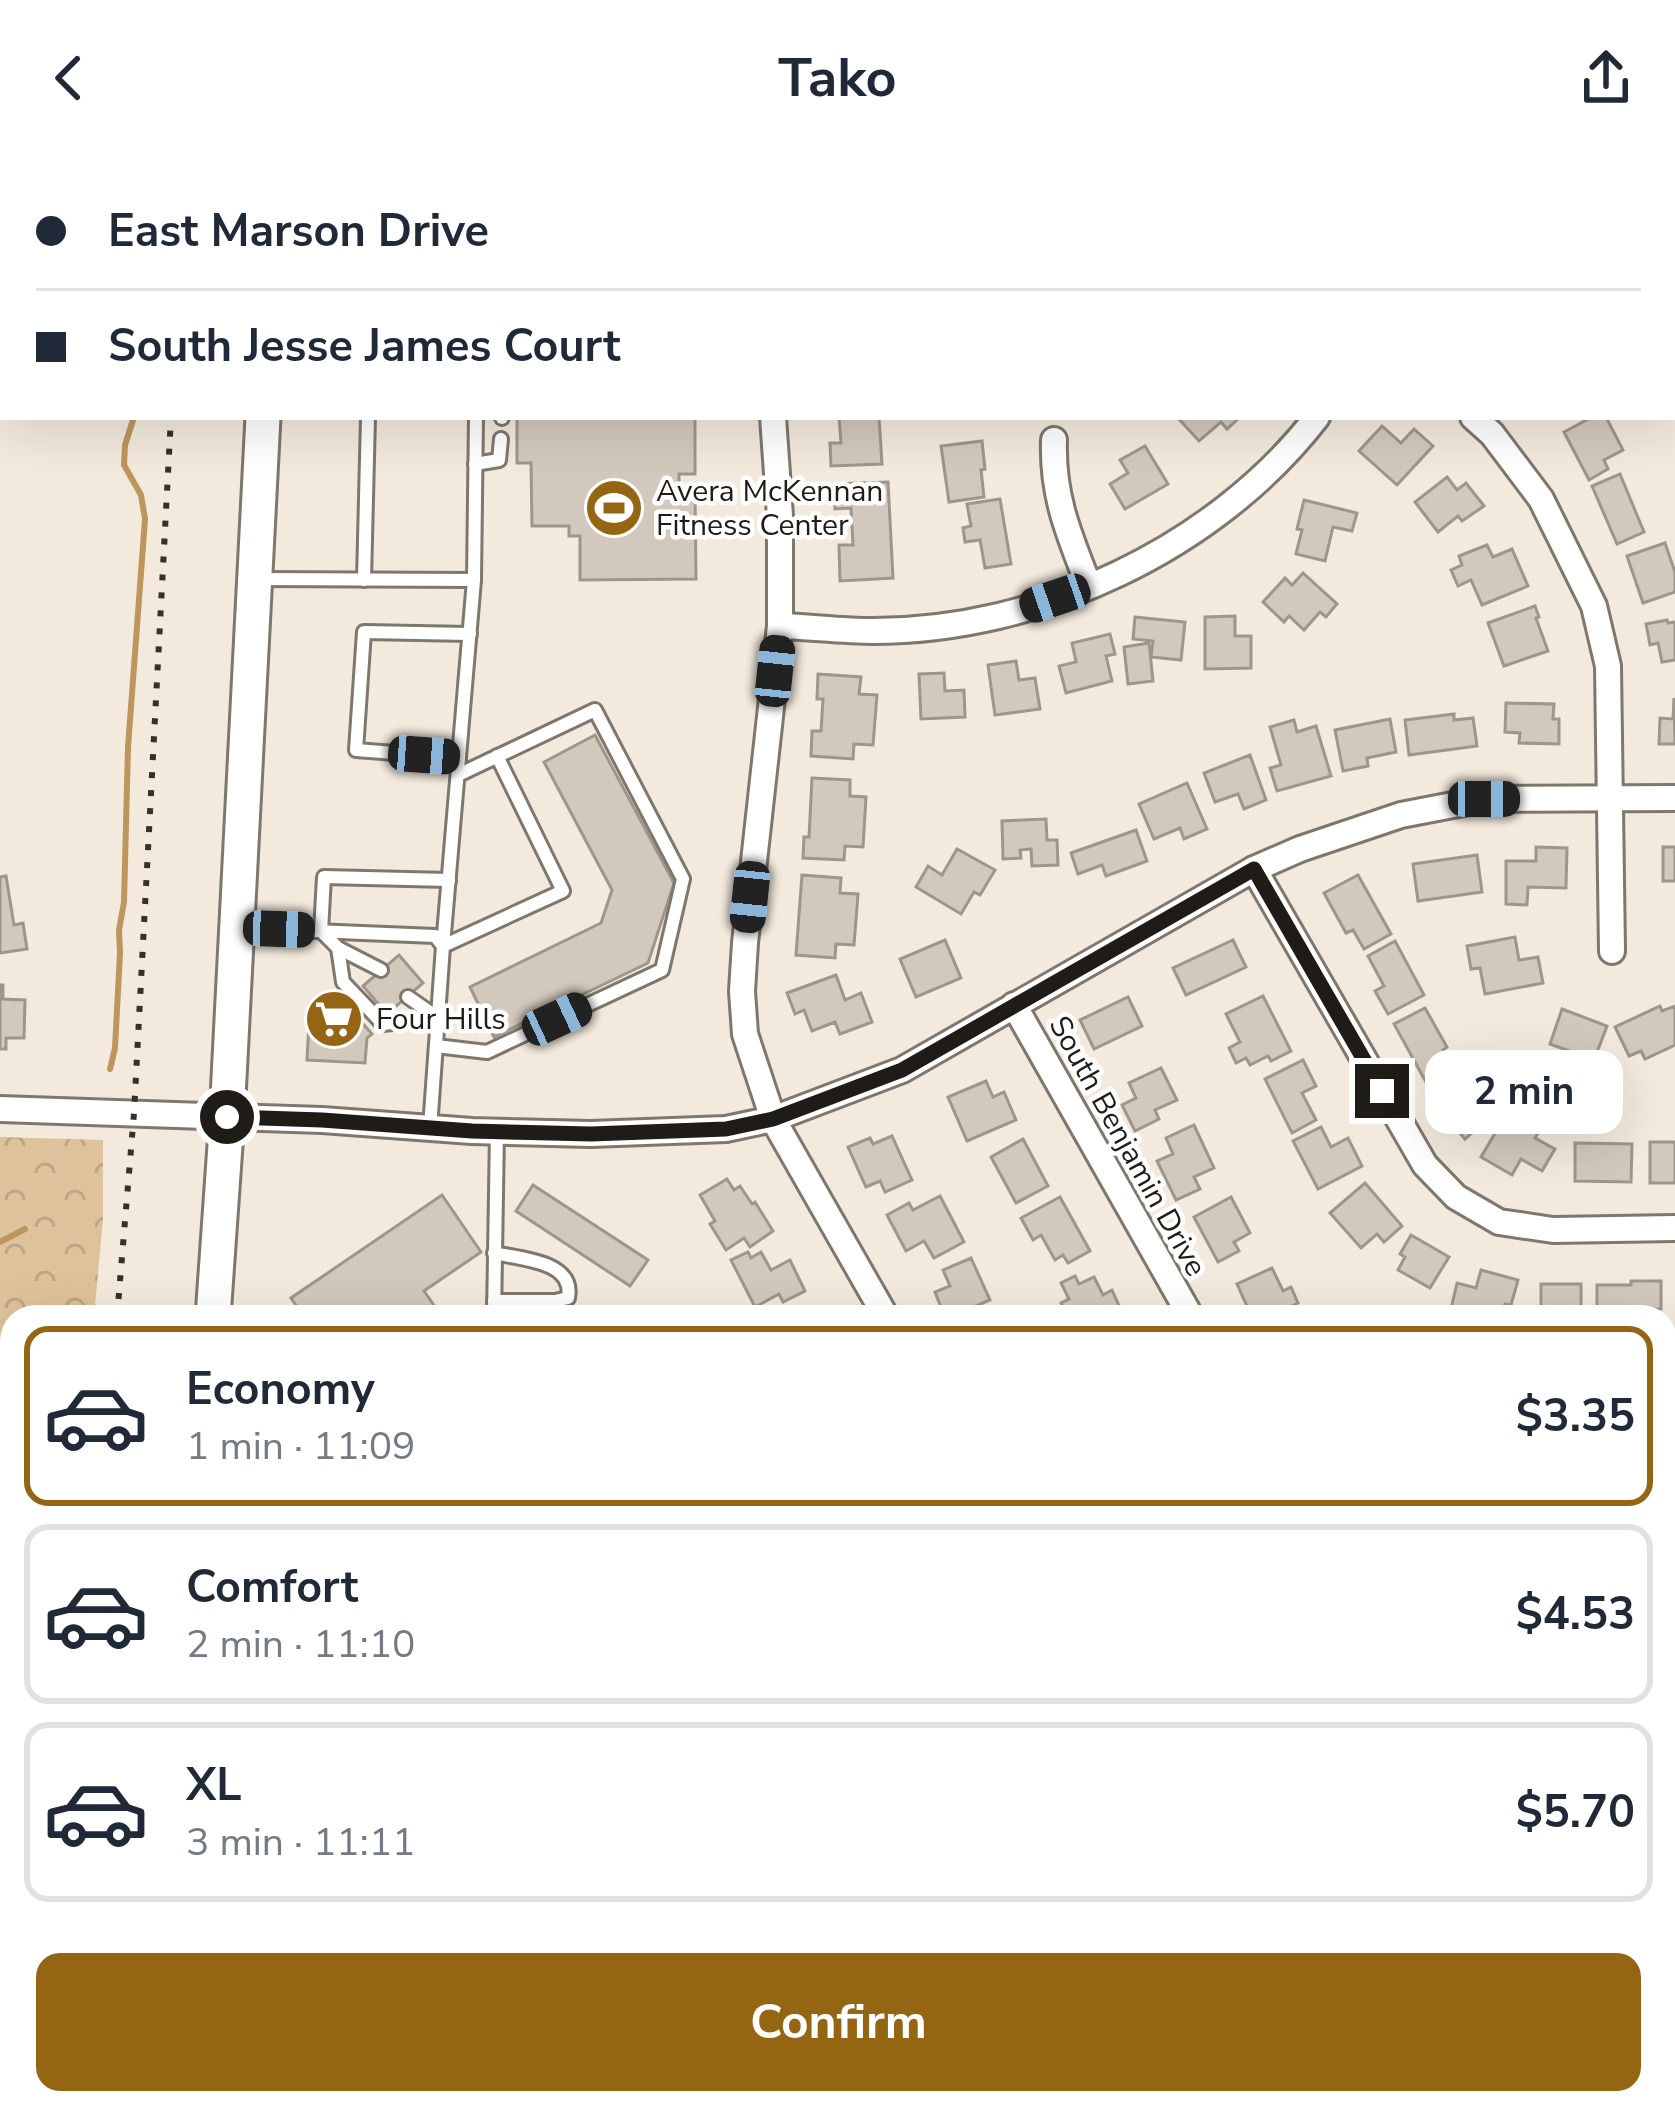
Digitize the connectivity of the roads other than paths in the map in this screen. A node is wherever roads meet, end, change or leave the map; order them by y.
1 (263, 420) edge
2 (368, 420) edge
3 (476, 420) edge
4 (772, 420) edge
5 (1315, 420) edge
6 (1476, 420) edge
7 (502, 439) dead end
8 (1054, 440) dead end
9 (476, 464) junction
10 (255, 579) junction
11 (364, 580) junction
12 (474, 580) junction
13 (1090, 586) junction
14 (780, 626) junction
15 (470, 634) junction
16 (497, 757) junction
17 (459, 758) junction
18 (458, 776) junction
19 (1675, 798) edge
20 (1610, 799) junction
21 (1254, 869) junction
22 (449, 880) junction
23 (237, 928) junction
24 (321, 931) junction
25 (443, 946) junction
26 (338, 948) junction
27 (1612, 951) dead end
28 (381, 970) dead end
29 (408, 997) dead end
30 (1014, 1005) junction
31 (438, 1018) junction
32 (436, 1046) junction
33 (0, 1109) edge
34 (227, 1117) junction
35 (773, 1119) junction
36 (430, 1127) junction
37 (496, 1131) junction
38 (1675, 1228) edge
39 (494, 1253) junction
40 (494, 1301) junction
41 (214, 1305) edge
42 (494, 1305) edge
43 (879, 1305) edge
44 (1184, 1305) edge

1 - 10 main road
2 - 11 lane
3 - 9 lane
4 - 14 street
5 - 13 street
6 - 20 street
7 - 9 lane
8 - 13 street
9 - 12 lane
10 - 11 lane
10 - 23 main road
11 - 12 lane
12 - 15 lane
13 - 14 street
14 - 35 street
15 - 17 lane
15 - 17 lane
16 - 18 lane
16 - 25 lane
16 - 32 lane
17 - 18 lane
18 - 22 lane
19 - 20 street
20 - 21 street
20 - 27 street
21 - 30 street
21 - 38 street
22 - 24 lane
22 - 25 lane
23 - 24 lane
23 - 34 main road
24 - 25 lane
24 - 26 lane
25 - 31 lane
26 - 28 lane
26 - 31 lane
29 - 31 lane
30 - 35 street
30 - 44 street, South Benjamin Drive
31 - 32 lane
32 - 36 lane
33 - 34 street
34 - 36 street
34 - 41 main road
35 - 37 street
35 - 43 street
36 - 37 street
37 - 39 lane
39 - 40 lane
39 - 40 lane
40 - 42 lane

